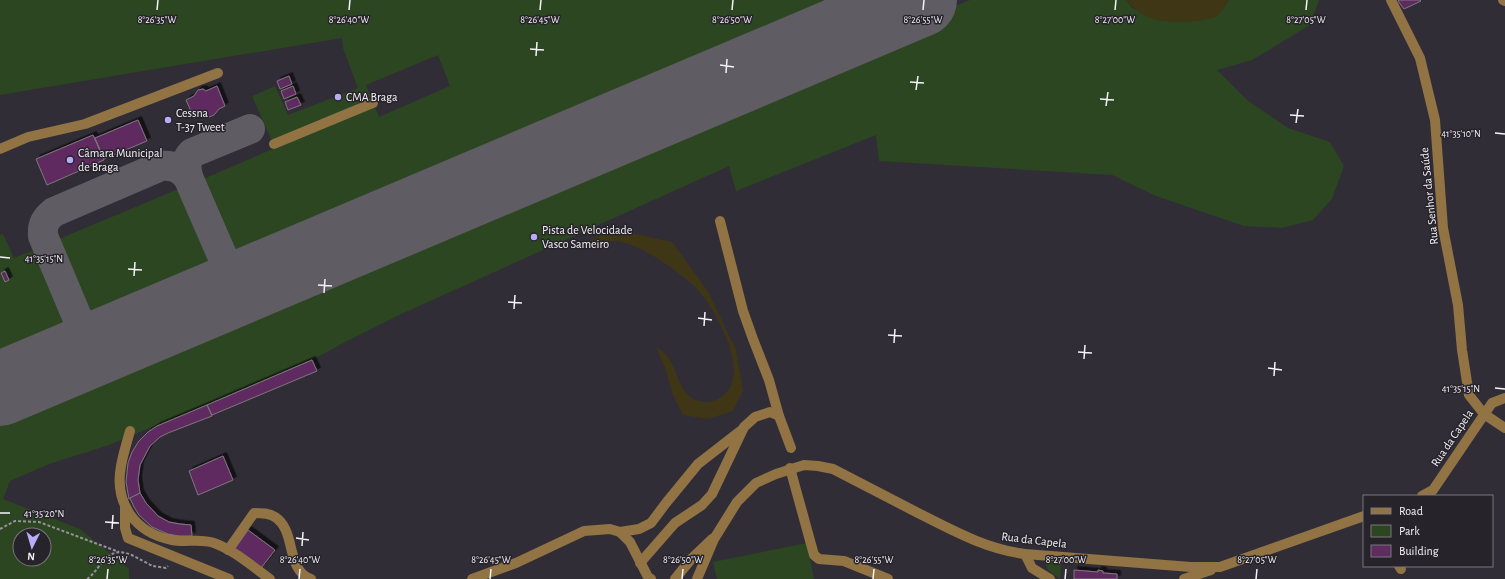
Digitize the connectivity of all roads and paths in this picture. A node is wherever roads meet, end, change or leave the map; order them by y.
1 (1391, 0) edge
2 (218, 73) dead end
3 (373, 103) dead end
4 (274, 144) dead end
5 (0, 149) edge
6 (720, 220) dead end
7 (1505, 398) edge
8 (1484, 414) junction
9 (779, 416) junction
10 (744, 427) junction
11 (1505, 428) edge
12 (130, 431) dead end
13 (791, 448) dead end
14 (790, 468) junction
15 (1424, 495) edge
16 (126, 506) junction
17 (1363, 516) edge
18 (0, 529) edge
19 (620, 532) junction
20 (716, 535) junction
21 (228, 550) junction
22 (119, 552) junction
23 (1025, 554) junction
24 (176, 558) junction
25 (640, 563) junction
26 (1220, 567) junction
27 (1047, 578) edge
28 (87, 579) edge
29 (229, 579) edge
30 (270, 579) edge
31 (311, 579) edge
32 (472, 579) edge
33 (651, 579) edge
34 (675, 579) edge
35 (696, 579) edge
36 (888, 579) edge
37 (1184, 579) edge

1 - 8 street, Rua Senhor da Saúde
2 - 5 street
3 - 4 street
6 - 9 street
7 - 8 street, Rua da Capela
8 - 11 street, Rua Senhor da Saúde
8 - 15 street, Rua da Capela
9 - 10 street
9 - 13 street
10 - 19 street
10 - 25 street
12 - 16 street
14 - 20 street, Rua da Capela
14 - 23 street, Rua da Capela
14 - 36 street
16 - 21 street
16 - 24 street
17 - 26 street, Rua da Capela
18 - 22 path
19 - 25 street
19 - 32 street
20 - 34 street
20 - 35 street, Rua da Capela
21 - 30 street
21 - 31 street
22 - 24 path
22 - 28 path
23 - 26 street, Rua da Capela
23 - 27 street
24 - 29 street
25 - 33 street
26 - 37 street

